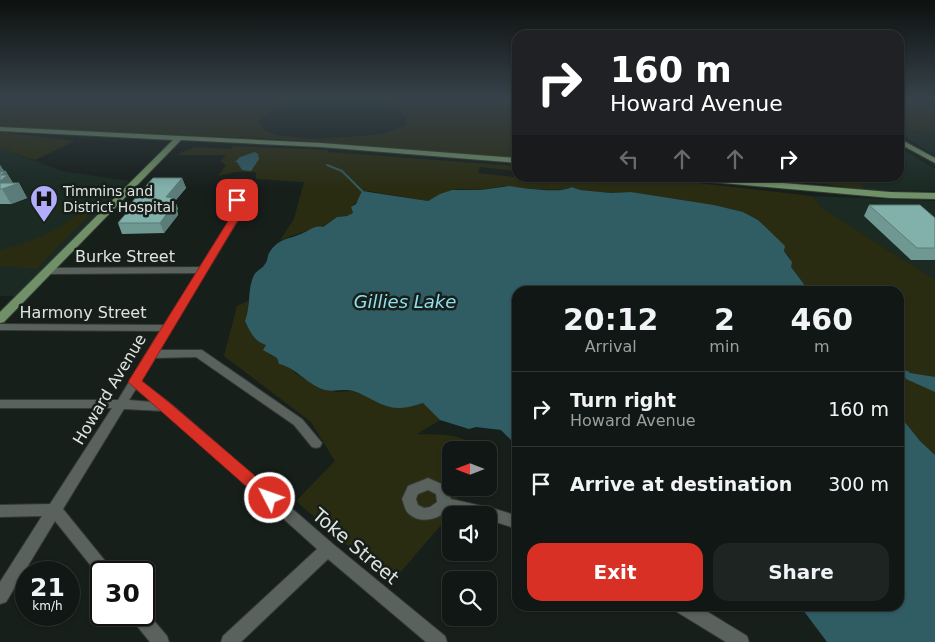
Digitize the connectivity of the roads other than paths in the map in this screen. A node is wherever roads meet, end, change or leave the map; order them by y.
1 (0, 129) edge
2 (180, 138) junction
3 (253, 141) junction
4 (904, 143) edge
5 (512, 160) edge
6 (935, 161) edge
7 (148, 169) junction
8 (745, 182) edge
9 (935, 196) edge
10 (237, 200) dead end
11 (203, 270) junction
12 (48, 271) junction
13 (0, 319) edge
14 (0, 327) edge
15 (166, 328) junction
16 (151, 354) junction
17 (134, 382) junction
18 (0, 404) edge
19 (121, 404) junction
20 (167, 407) junction
21 (316, 443) dead end
22 (444, 503) dead end
23 (55, 510) junction
24 (0, 511) edge
25 (512, 521) edge
26 (328, 549) junction
27 (96, 561) edge
28 (0, 596) edge
29 (691, 611) edge
30 (148, 626) edge
31 (161, 642) edge
32 (229, 642) edge
33 (439, 642) edge
34 (741, 642) edge

1 - 2 main road
2 - 3 main road
2 - 7 main road
3 - 5 main road
3 - 7 main road
4 - 6 main road
7 - 12 main road
8 - 9 main road
10 - 11 street, Howard Avenue
11 - 12 street, Burke Street
11 - 15 street, Howard Avenue
12 - 13 main road
14 - 15 street, Harmony Street
15 - 16 street, Howard Avenue
16 - 17 street, Howard Avenue
16 - 21 street
17 - 19 street, Howard Avenue
17 - 20 street, Toke Street
18 - 19 street
19 - 20 street
19 - 23 street, Howard Avenue
20 - 26 street, Toke Street
22 - 25 street
23 - 24 street
23 - 27 street
23 - 28 street, Howard Avenue
26 - 32 street
26 - 33 street, Toke Street
29 - 34 street
30 - 31 street

